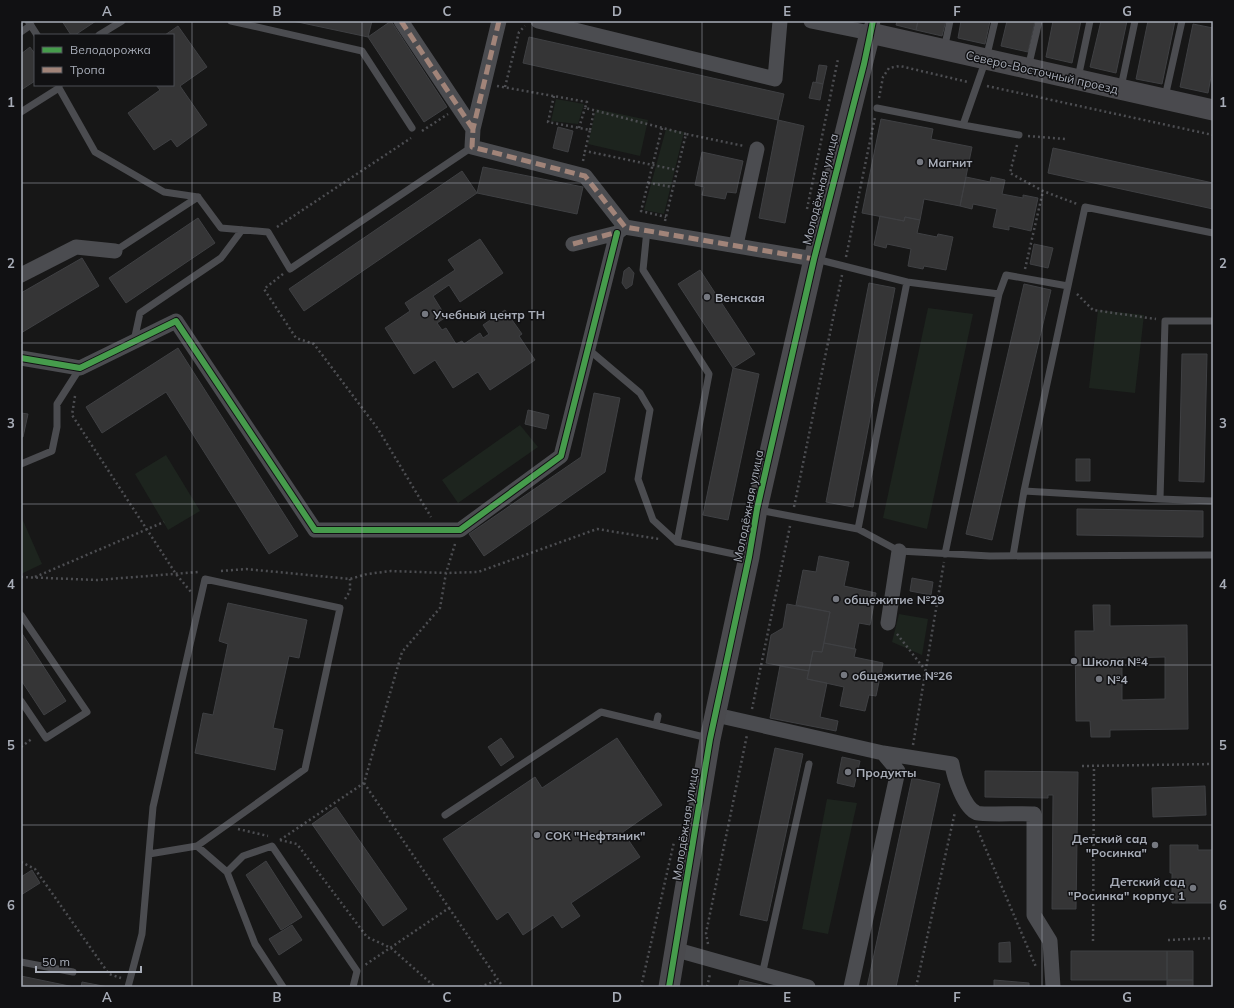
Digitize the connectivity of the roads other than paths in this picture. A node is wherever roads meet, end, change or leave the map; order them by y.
1 (122, 21) edge
2 (231, 21) edge
3 (401, 21) edge
4 (499, 21) edge
5 (780, 21) edge
6 (811, 21) edge
7 (950, 21) edge
8 (995, 21) edge
9 (1039, 21) edge
10 (1090, 21) edge
11 (1135, 21) edge
12 (1182, 21) edge
13 (30, 23) edge
14 (533, 23) edge
15 (872, 27) edge
16 (21, 32) edge
17 (36, 34) edge
18 (101, 34) edge
19 (946, 40) dead end
20 (986, 59) junction
21 (1028, 68) junction
22 (1078, 80) junction
23 (59, 86) edge
24 (1120, 89) junction
25 (1164, 99) junction
26 (1212, 107) edge
27 (877, 108) road end
28 (21, 112) edge
29 (963, 124) junction
30 (412, 128) dead end
31 (473, 130) junction
32 (1019, 135) road end
33 (472, 147) junction
34 (757, 149) road end
35 (198, 197) junction
36 (242, 230) junction
37 (621, 230) junction
38 (647, 230) junction
39 (1213, 232) edge
40 (572, 244) dead end
41 (736, 245) junction
42 (115, 250) joint
43 (814, 259) junction
44 (21, 275) edge
45 (907, 282) junction
46 (1068, 286) junction
47 (999, 294) junction
48 (1213, 321) edge
49 (134, 342) junction
50 (588, 349) junction
51 (21, 358) edge
52 (80, 368) junction
53 (21, 464) edge
54 (1024, 491) junction
55 (1160, 499) junction
56 (1213, 501) edge
57 (757, 509) junction
58 (858, 529) junction
59 (677, 542) junction
60 (899, 551) junction
61 (945, 554) junction
62 (1213, 555) edge
63 (1013, 556) junction
64 (749, 557) junction
65 (21, 615) edge
66 (888, 623) road end
67 (21, 701) edge
68 (716, 715) junction
69 (658, 716) dead end
70 (656, 725) junction
71 (710, 739) junction
72 (883, 753) junction
73 (809, 764) dead end
74 (445, 815) dead end
75 (197, 846) junction
76 (149, 854) junction
77 (227, 872) junction
78 (677, 950) junction
79 (21, 962) edge
80 (73, 972) dead end
81 (762, 975) junction
82 (129, 984) edge
83 (283, 987) edge
84 (353, 987) edge
85 (669, 987) edge
86 (808, 987) edge
87 (851, 987) edge
88 (1053, 987) edge

1 - 18 lane
2 - 30 lane
3 - 31 street
4 - 31 street
5 - 14 street
6 - 15 street
7 - 19 lane
8 - 20 lane
9 - 21 lane
10 - 22 lane
11 - 24 lane
12 - 25 lane
13 - 16 lane
13 - 17 lane
15 - 20 street, Северо-Восточный проезд
15 - 43 street, Молодёжная улица
20 - 21 street, Северо-Восточный проезд
20 - 29 lane
21 - 22 street, Северо-Восточный проезд
22 - 24 street, Северо-Восточный проезд
23 - 28 lane
23 - 35 lane
24 - 25 street, Северо-Восточный проезд
25 - 26 street, Северо-Восточный проезд
27 - 29 lane
29 - 32 lane
31 - 33 street
33 - 36 lane
33 - 37 street
34 - 41 street
35 - 36 lane
35 - 42 lane
36 - 49 lane
37 - 38 street
37 - 40 street
37 - 50 street
38 - 41 street
38 - 59 lane
39 - 46 lane
41 - 43 street
42 - 44 street
43 - 45 lane
43 - 57 street, Молодёжная улица
45 - 47 lane
45 - 58 lane
46 - 47 lane
46 - 54 lane
47 - 61 lane
48 - 55 lane
49 - 50 street
49 - 52 street
50 - 59 lane
51 - 52 street
52 - 53 lane
54 - 55 lane
54 - 63 lane
55 - 56 lane
57 - 58 lane
57 - 64 street, Молодёжная улица
58 - 60 lane
59 - 64 lane
60 - 61 lane
60 - 66 street
61 - 63 lane
62 - 63 lane
64 - 68 street, Молодёжная улица
65 - 67 lane
68 - 71 street, Молодёжная улица
68 - 72 street
69 - 70 lane
70 - 71 lane
70 - 74 lane
71 - 78 street, Молодёжная улица
72 - 87 street
72 - 88 street
73 - 81 lane
75 - 76 lane
75 - 76 lane
75 - 77 lane
76 - 82 lane
77 - 83 lane
77 - 84 lane
78 - 81 street
78 - 85 street, Молодёжная улица
79 - 80 lane
81 - 86 street

